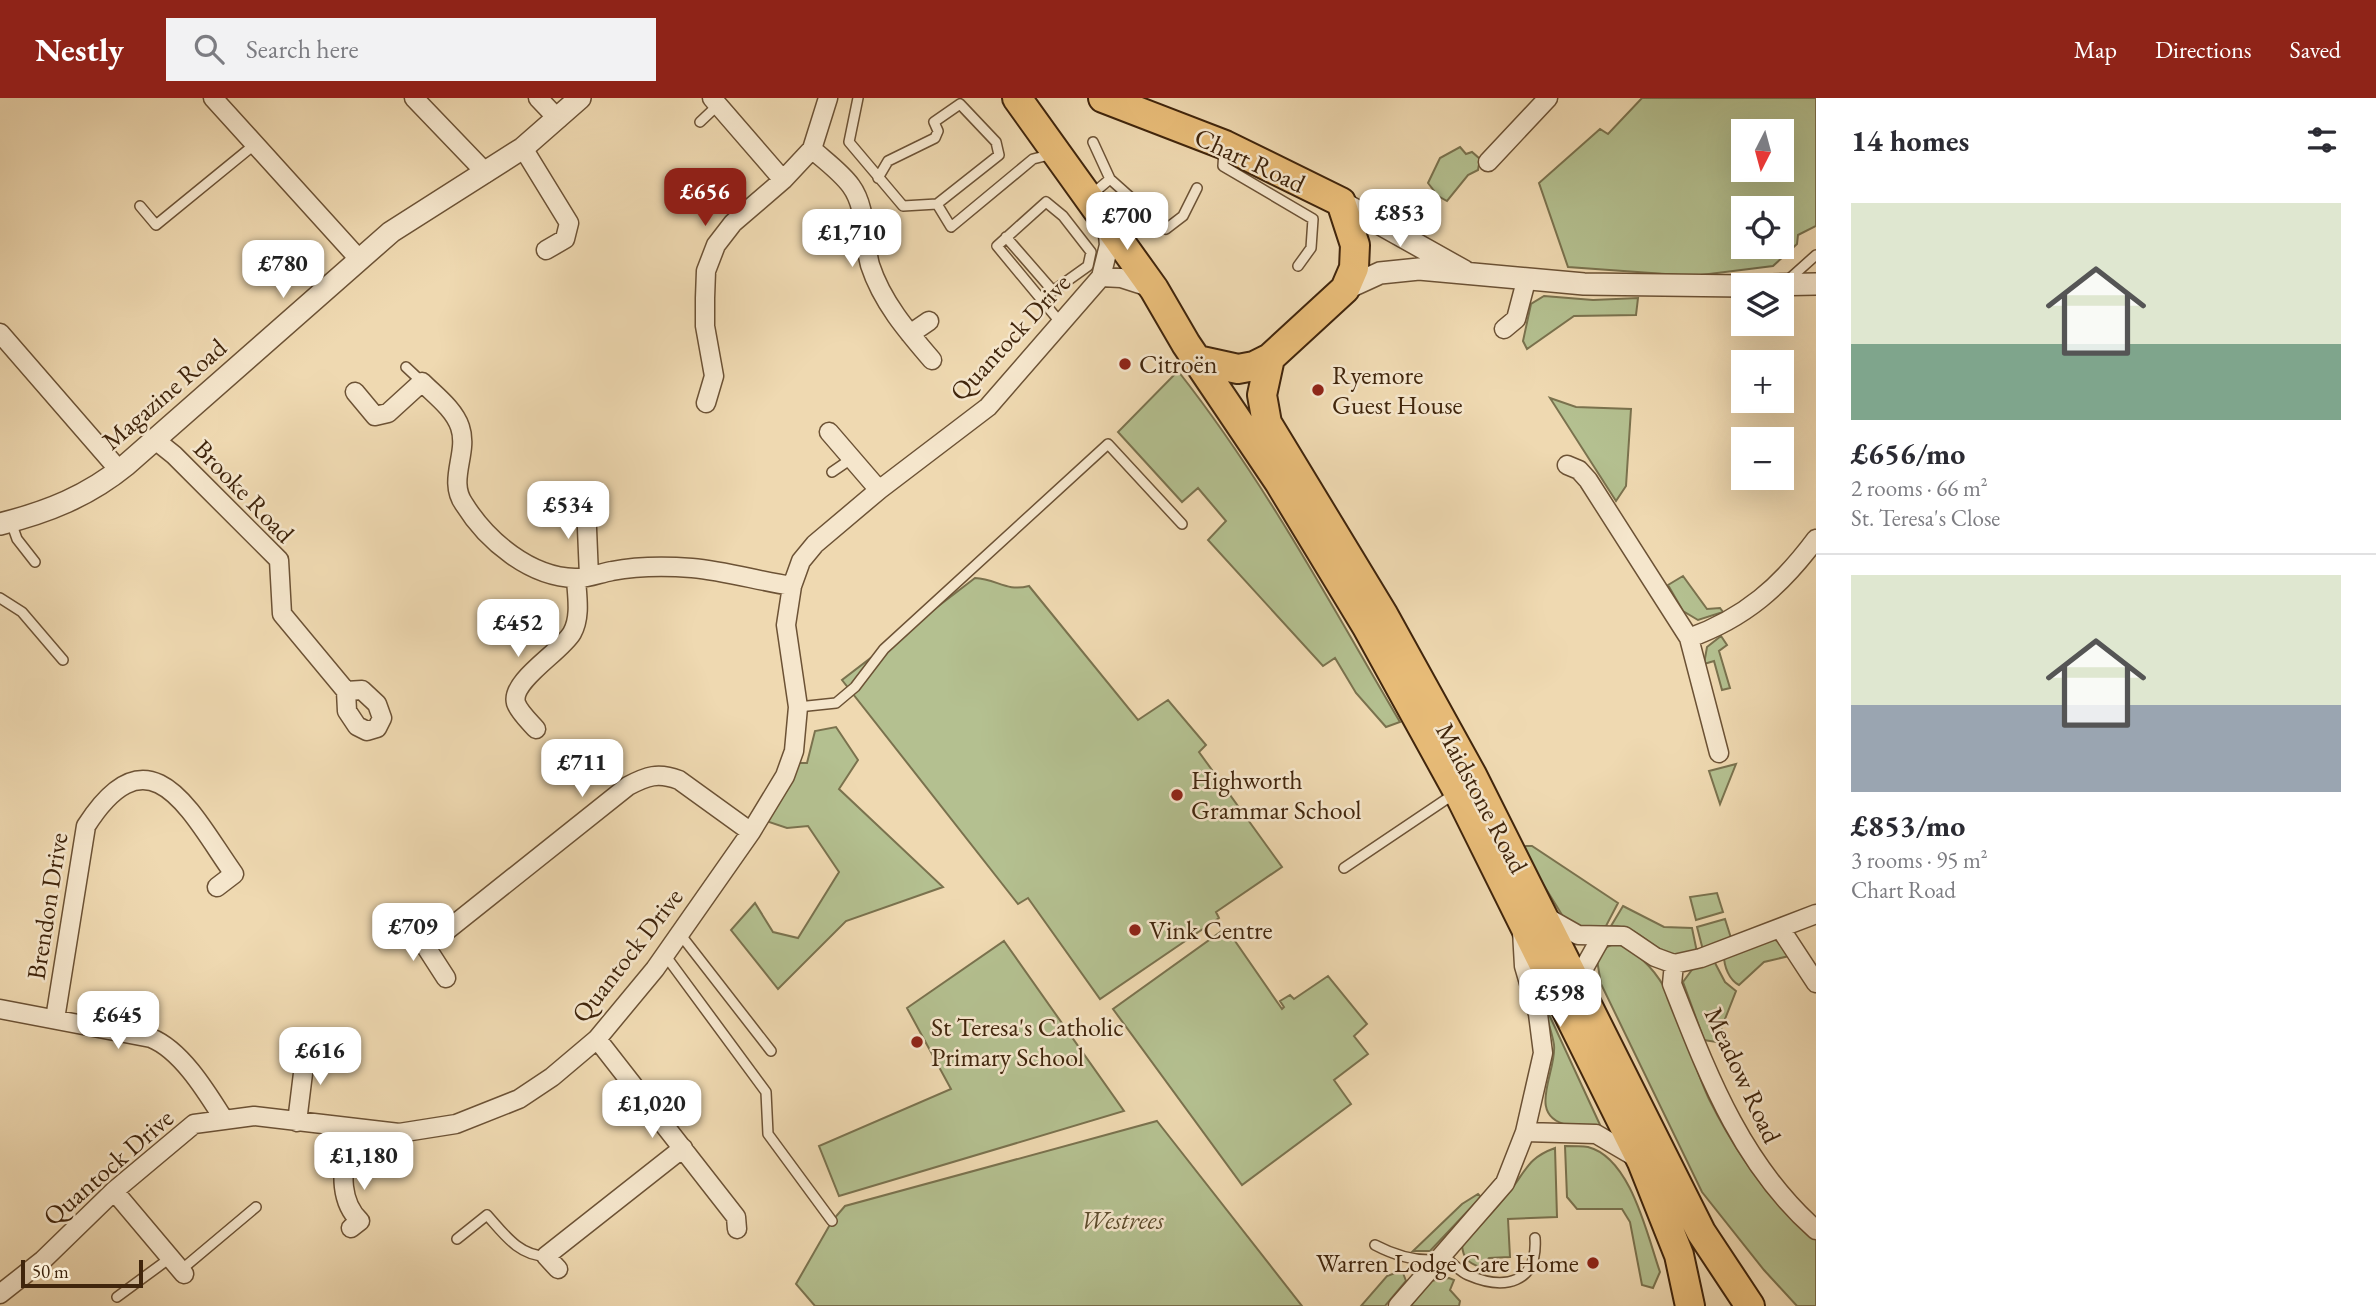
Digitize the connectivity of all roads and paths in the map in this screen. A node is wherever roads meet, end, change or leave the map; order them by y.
1 (213, 98) edge
2 (414, 98) edge
3 (538, 98) edge
4 (580, 98) edge
5 (828, 98) edge
6 (858, 98) edge
7 (1017, 98) edge
8 (1103, 98) edge
9 (1541, 100) edge
10 (715, 102) edge
11 (558, 119) junction
12 (700, 122) dead end
13 (1093, 142) dead end
14 (254, 145) junction
15 (1225, 145) junction
16 (523, 148) junction
17 (811, 149) junction
18 (1058, 153) junction
19 (1488, 162) dead end
20 (486, 173) junction
21 (878, 178) junction
22 (1110, 179) junction
23 (783, 180) junction
24 (1197, 188) dead end
25 (1087, 199) junction
26 (1137, 201) junction
27 (1341, 202) junction
28 (937, 204) junction
29 (140, 205) dead end
30 (1111, 230) junction
31 (1006, 237) junction
32 (546, 250) dead end
33 (1816, 255) edge
34 (359, 259) junction
35 (1298, 266) dead end
36 (1466, 272) junction
37 (1793, 273) edge
38 (1101, 277) junction
39 (1527, 281) junction
40 (1816, 284) edge
41 (1794, 285) edge
42 (1731, 286) edge
43 (1154, 289) junction
44 (1345, 289) junction
45 (929, 321) dead end
46 (1059, 322) junction
47 (1504, 329) dead end
48 (0, 333) edge
49 (910, 334) junction
50 (1270, 358) junction
51 (932, 360) dead end
52 (1197, 360) junction
53 (406, 367) dead end
54 (422, 382) junction
55 (355, 393) dead end
56 (706, 403) dead end
57 (829, 432) dead end
58 (154, 439) junction
59 (851, 458) junction
60 (1567, 465) dead end
61 (119, 470) junction
62 (832, 472) dead end
63 (879, 490) junction
64 (586, 505) dead end
65 (5, 523) edge
66 (1182, 524) dead end
67 (1816, 539) edge
68 (35, 562) dead end
69 (582, 577) junction
70 (792, 586) junction
71 (0, 598) edge
72 (1689, 638) junction
73 (63, 660) dead end
74 (346, 691) dead end
75 (798, 707) junction
76 (536, 729) dead end
77 (1719, 753) dead end
78 (1457, 790) junction
79 (751, 832) junction
80 (1344, 868) dead end
81 (217, 887) dead end
82 (1816, 914) edge
83 (1532, 917) junction
84 (1780, 928) junction
85 (399, 930) dead end
86 (680, 934) junction
87 (1602, 936) junction
88 (426, 947) junction
89 (665, 955) junction
90 (1674, 964) junction
91 (446, 978) dead end
92 (1816, 983) edge
93 (1580, 988) junction
94 (0, 1009) edge
95 (54, 1020) junction
96 (597, 1039) junction
97 (306, 1049) dead end
98 (771, 1051) dead end
99 (223, 1118) junction
100 (297, 1122) junction
101 (347, 1129) junction
102 (1525, 1132) junction
103 (683, 1148) junction
104 (1642, 1162) junction
105 (114, 1191) junction
106 (256, 1207) dead end
107 (361, 1221) dead end
108 (832, 1221) dead end
109 (737, 1229) dead end
110 (1816, 1230) edge
111 (1535, 1238) dead end
112 (457, 1239) dead end
113 (1375, 1245) dead end
114 (1438, 1256) junction
115 (552, 1263) joint
116 (178, 1267) junction
117 (0, 1294) edge
118 (117, 1297) dead end
119 (1398, 1306) edge
120 (1690, 1306) edge
121 (1750, 1306) edge

1 - 14 street
2 - 20 street
3 - 11 street
4 - 11 street, Magazine Road
5 - 17 street
6 - 21 lane
7 - 18 main road, Maidstone Road
8 - 15 main road, Chart Road
9 - 19 street
10 - 12 lane
10 - 23 street
11 - 16 street, Magazine Road
13 - 22 lane
14 - 29 lane
14 - 34 street
15 - 27 main road, Chart Road
15 - 35 lane
16 - 20 street, Magazine Road
16 - 32 street
17 - 23 street
17 - 49 street
18 - 25 main road, Maidstone Road
18 - 28 lane
20 - 34 street, Magazine Road
21 - 28 lane
21 - 28 lane
22 - 25 lane
22 - 26 lane
23 - 56 street
24 - 26 lane
25 - 30 main road, Maidstone Road
26 - 30 lane
27 - 36 street, Chart Road
27 - 44 main road
30 - 38 street, Quantock Drive
30 - 43 main road, Maidstone Road
31 - 31 lane
31 - 46 lane
33 - 37 lane
34 - 58 street, Magazine Road
36 - 39 street, Chart Road
36 - 44 street, Chart Road
38 - 43 street
38 - 46 street, Quantock Drive
39 - 42 street, Chart Road
39 - 47 street
40 - 41 street
43 - 52 main road, Maidstone Road
44 - 50 main road
45 - 49 street
46 - 63 street, Quantock Drive
48 - 61 street
49 - 51 street
50 - 52 main road
50 - 83 main road, Maidstone Road
52 - 78 main road, Maidstone Road
53 - 54 lane
54 - 55 street
54 - 69 street
57 - 59 street
58 - 61 street, Magazine Road
58 - 74 street, Brooke Road
59 - 62 lane
59 - 63 street
60 - 72 street
61 - 65 street, Magazine Road
63 - 70 street, Quantock Drive
64 - 69 street
65 - 68 lane
66 - 75 lane
67 - 72 street
69 - 70 street
69 - 76 street
70 - 75 street, Quantock Drive
71 - 73 lane
72 - 77 street
75 - 79 street, Quantock Drive
78 - 80 lane
78 - 83 main road, Maidstone Road
79 - 86 street, Quantock Drive
79 - 88 street
81 - 95 street, Brendon Drive
82 - 84 street
83 - 87 street
83 - 93 main road, Maidstone Road
83 - 102 street
83 - 104 main road, Maidstone Road
84 - 90 street
84 - 92 street
85 - 88 street
86 - 89 street, Quantock Drive
86 - 98 lane
87 - 90 street
87 - 93 street
88 - 91 street
89 - 96 street, Quantock Drive
89 - 108 lane
90 - 110 street, Meadow Road
93 - 121 main road, Maidstone Road
94 - 95 street
95 - 99 street
96 - 101 street, Quantock Drive
96 - 103 street
97 - 100 street
99 - 100 street, Quantock Drive
99 - 105 street, Quantock Drive
100 - 101 street, Quantock Drive
101 - 107 street
102 - 104 street
102 - 114 street
103 - 109 street
103 - 115 street
104 - 120 main road, Maidstone Road
105 - 116 street
105 - 117 street, Quantock Drive
106 - 116 lane
111 - 114 lane
112 - 115 lane
113 - 114 lane
114 - 119 street
116 - 118 lane

